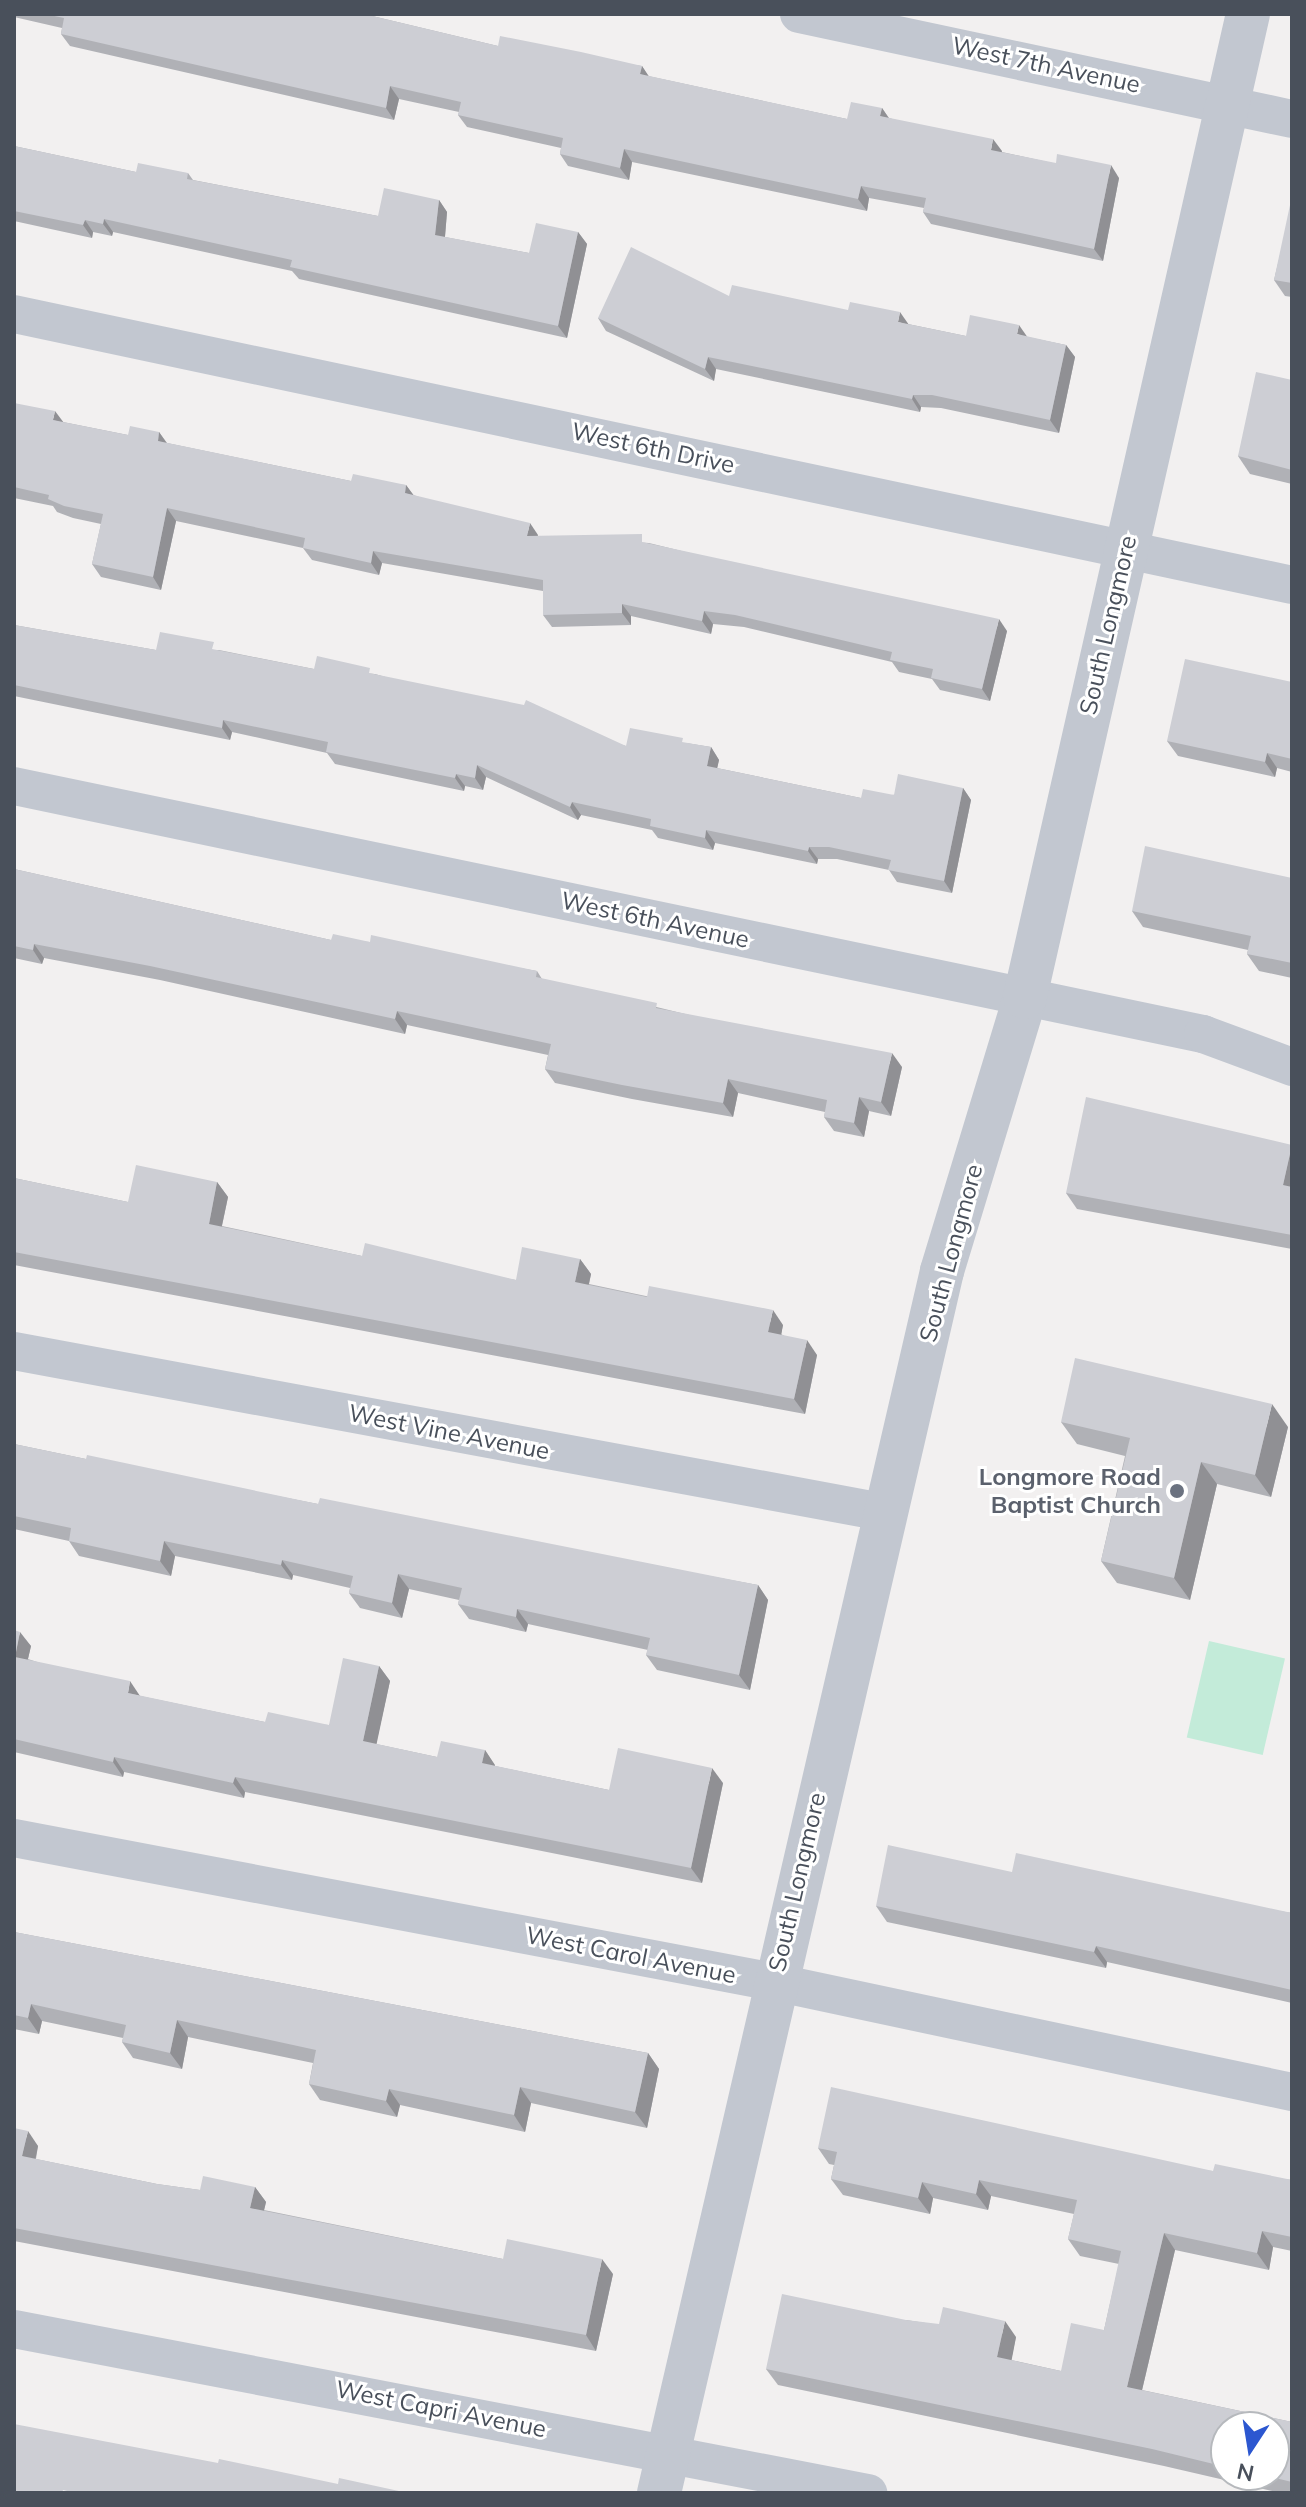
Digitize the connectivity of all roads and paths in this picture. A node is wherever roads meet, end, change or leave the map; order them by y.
1 (799, 14) edge
2 (1248, 14) edge
3 (1228, 103) junction
4 (1292, 119) edge
5 (14, 314) edge
6 (1125, 546) junction
7 (1292, 585) edge
8 (14, 786) edge
9 (1025, 997) junction
10 (1292, 1067) edge
11 (14, 1351) edge
12 (883, 1512) junction
13 (14, 1838) edge
14 (774, 1982) junction
15 (1292, 2092) edge
16 (14, 2329) edge
17 (669, 2451) junction
18 (659, 2493) edge
19 (868, 2493) edge

1 - 3 street, West 7th Avenue
2 - 3 street, South Longmore
3 - 4 street, West 7th Avenue
3 - 6 street, South Longmore
5 - 6 street, West 6th Drive
6 - 7 street, West 6th Drive
6 - 9 street, South Longmore
8 - 9 street, West 6th Avenue
9 - 10 street, West 6th Avenue
9 - 12 street, South Longmore
11 - 12 street, West Vine Avenue
12 - 14 street, South Longmore
13 - 14 street, West Carol Avenue
14 - 15 street, West Carol Avenue
14 - 17 street, South Longmore
16 - 17 street, West Capri Avenue
17 - 18 street, South Longmore
17 - 19 street, West Capri Avenue

